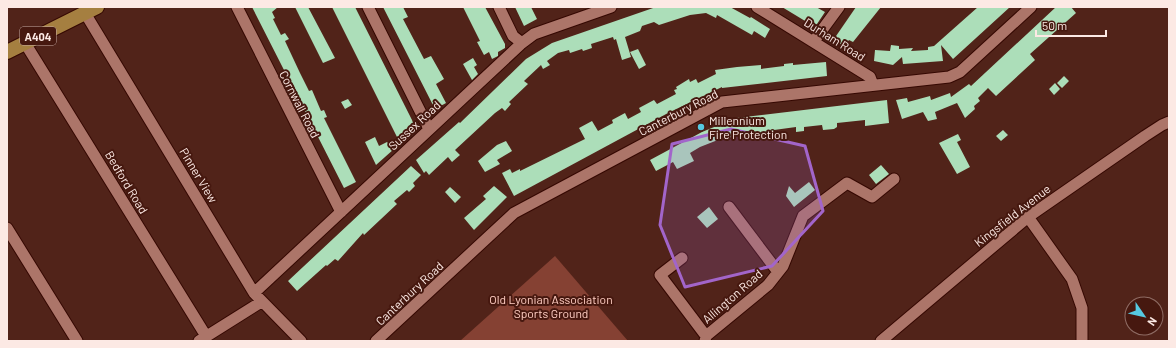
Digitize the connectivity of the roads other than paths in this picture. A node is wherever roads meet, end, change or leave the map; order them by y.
1 (236, 7) edge
2 (368, 7) edge
3 (499, 7) edge
4 (611, 7) edge
5 (757, 7) edge
6 (839, 7) edge
7 (1031, 7) edge
8 (91, 10) edge
9 (814, 41) junction
10 (26, 43) junction
11 (522, 43) junction
12 (7, 52) edge
13 (873, 85) junction
14 (1169, 122) edge
15 (429, 129) junction
16 (894, 180) dead end
17 (729, 207) dead end
18 (341, 212) junction
19 (1028, 217) junction
20 (7, 228) edge
21 (682, 258) dead end
22 (778, 272) junction
23 (254, 292) junction
24 (261, 302) junction
25 (706, 338) edge
26 (202, 339) edge
27 (77, 341) edge
28 (301, 341) edge
29 (376, 341) edge
30 (881, 341) edge
31 (1082, 341) edge

1 - 18 street, Cornwall Road
2 - 15 street
3 - 11 street
4 - 11 street, Sussex Road
5 - 9 street, Durham Road
6 - 9 street
7 - 13 street, Canterbury Road
8 - 10 main road, A404
8 - 23 street, Pinner View
9 - 13 street, Durham Road
10 - 12 main road, A404
10 - 26 street, Bedford Road
11 - 15 street, Sussex Road
13 - 29 street, Canterbury Road
14 - 19 street, Kingsfield Avenue
15 - 18 street, Sussex Road
16 - 22 street, Allington Road
17 - 22 street
18 - 23 street, Sussex Road
19 - 30 street, Kingsfield Avenue
19 - 31 street
20 - 27 street
21 - 25 street
22 - 25 street, Allington Road
23 - 24 street, Pinner View
24 - 26 street
24 - 28 street, Pinner View

